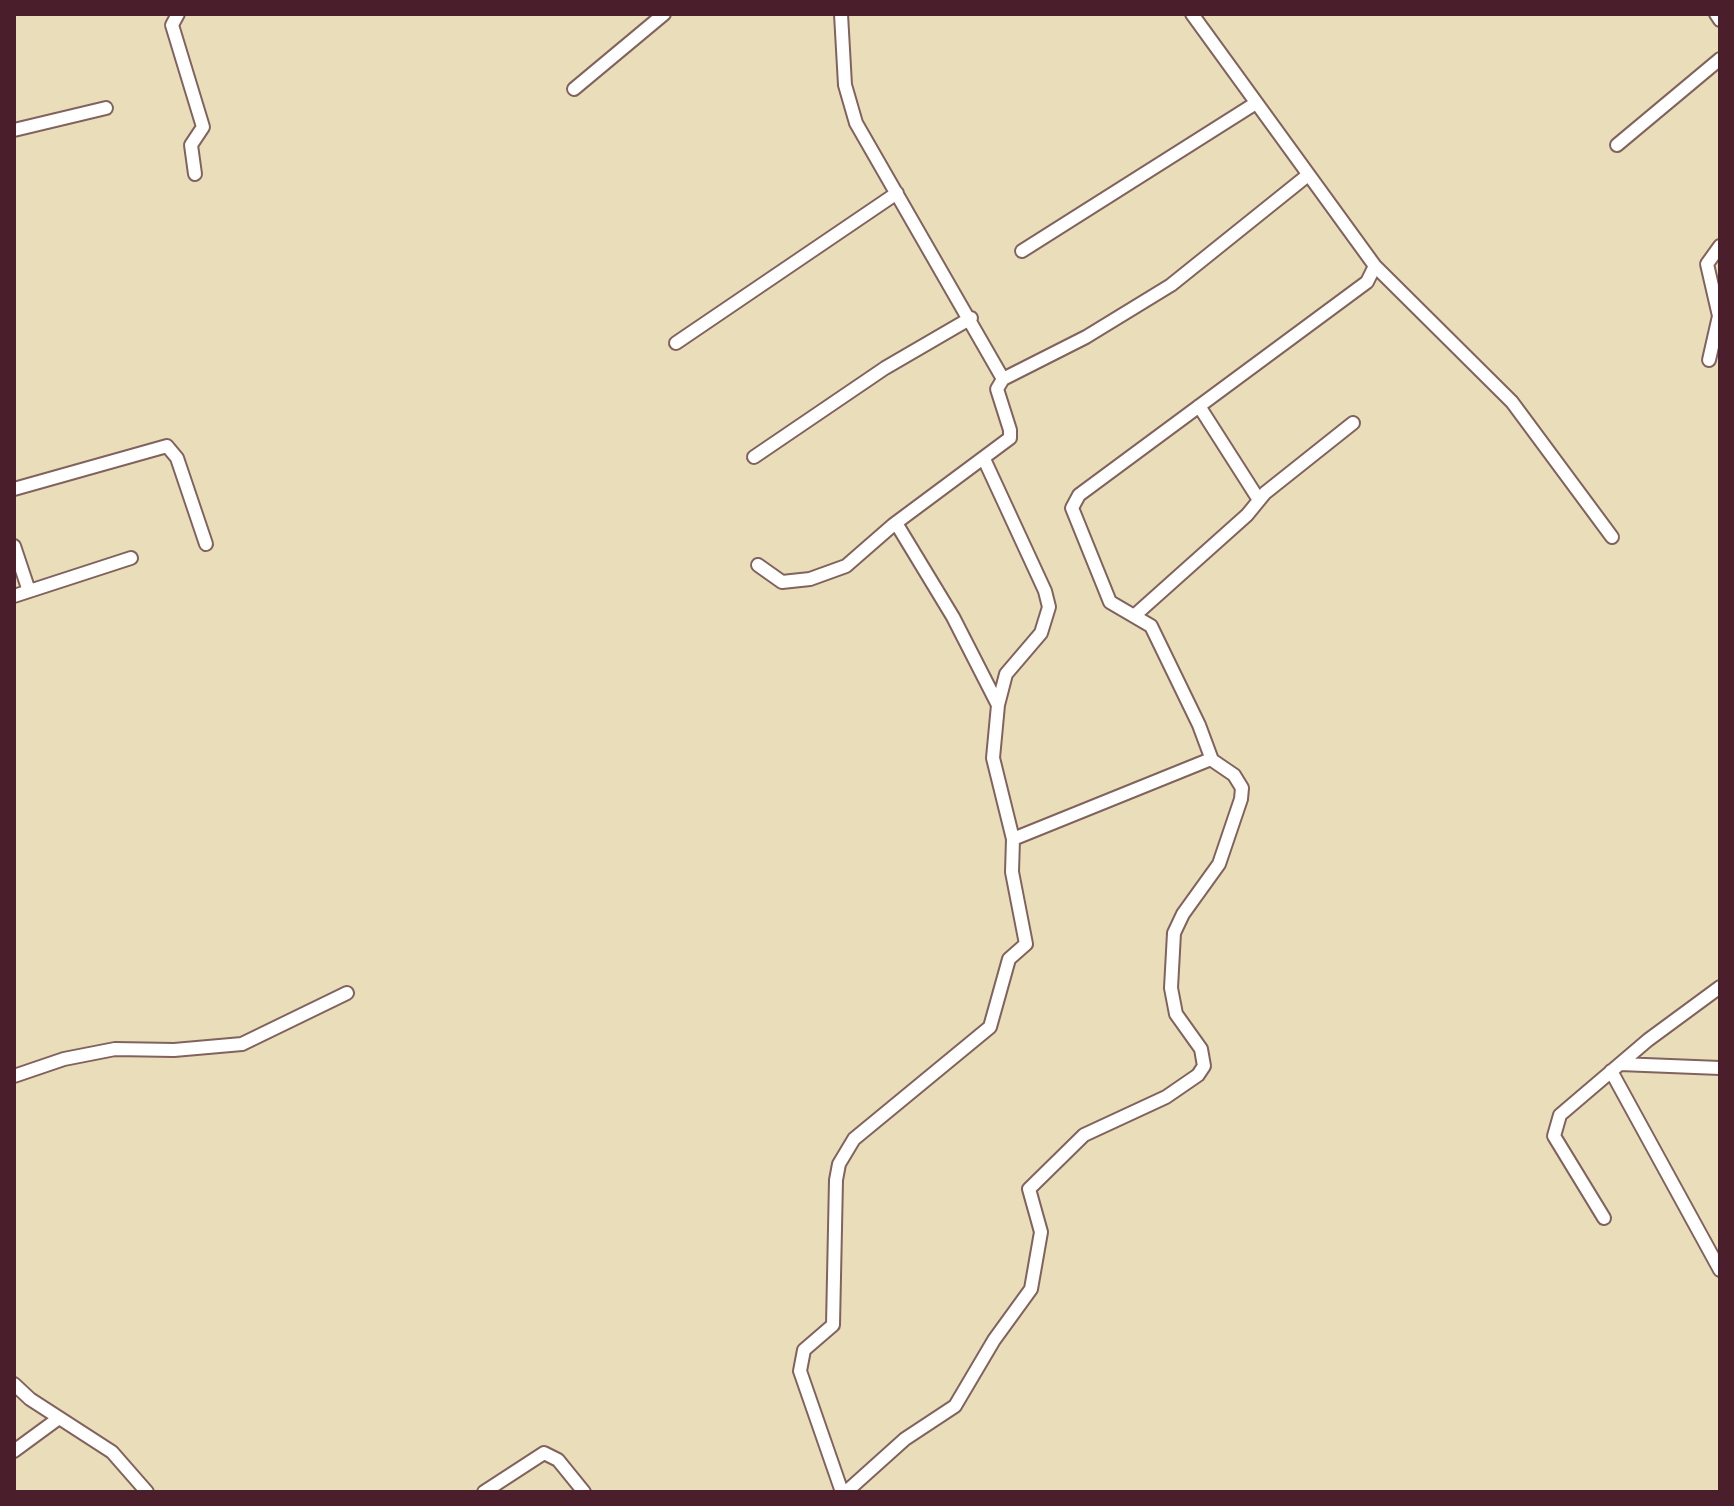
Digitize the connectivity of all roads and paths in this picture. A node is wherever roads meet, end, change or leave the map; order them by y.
1 (178, 14) edge
2 (664, 14) edge
3 (841, 14) edge
4 (1192, 14) edge
5 (1716, 14) edge
6 (1720, 20) edge
7 (1720, 59) edge
8 (574, 89) dead end
9 (1256, 103) junction
10 (106, 108) dead end
11 (14, 130) edge
12 (1617, 145) dead end
13 (195, 174) dead end
14 (1308, 175) junction
15 (897, 193) junction
16 (1720, 246) edge
17 (1022, 251) dead end
18 (1375, 266) junction
19 (971, 318) junction
20 (676, 343) dead end
21 (1709, 360) dead end
22 (1003, 379) junction
23 (1199, 406) junction
24 (1353, 423) dead end
25 (754, 457) dead end
26 (984, 459) junction
27 (14, 489) edge
28 (1259, 500) junction
29 (896, 523) junction
30 (1612, 537) dead end
31 (206, 544) dead end
32 (14, 546) edge
33 (131, 558) dead end
34 (758, 565) dead end
35 (29, 591) junction
36 (14, 596) edge
37 (1134, 616) junction
38 (998, 705) junction
39 (1211, 759) junction
40 (1013, 839) junction
41 (1720, 987) edge
42 (347, 993) dead end
43 (1616, 1068) junction
44 (1720, 1068) edge
45 (14, 1076) edge
46 (1604, 1218) dead end
47 (1720, 1270) edge
48 (14, 1384) edge
49 (59, 1418) junction
50 (14, 1451) edge
51 (147, 1492) edge
52 (484, 1492) edge
53 (584, 1492) edge
54 (844, 1492) edge

1 - 13 street
2 - 8 street
3 - 15 street
4 - 9 street
5 - 6 street
7 - 12 street
9 - 14 street
9 - 17 street
10 - 11 street
14 - 18 street
14 - 22 street
15 - 19 street
15 - 20 street
16 - 21 street
18 - 23 street
18 - 30 street
19 - 22 street
19 - 25 street
22 - 26 street
23 - 28 street
23 - 37 street
24 - 28 street
26 - 29 street
26 - 38 street
27 - 31 street
28 - 37 street
29 - 34 street
29 - 38 street
32 - 35 street
33 - 35 street
35 - 36 street
37 - 39 street
38 - 40 street
39 - 40 street
39 - 54 street
40 - 54 street
41 - 43 street
42 - 45 street
43 - 44 street
43 - 46 street
43 - 47 street
48 - 49 street
49 - 50 street
49 - 51 street
52 - 53 street

